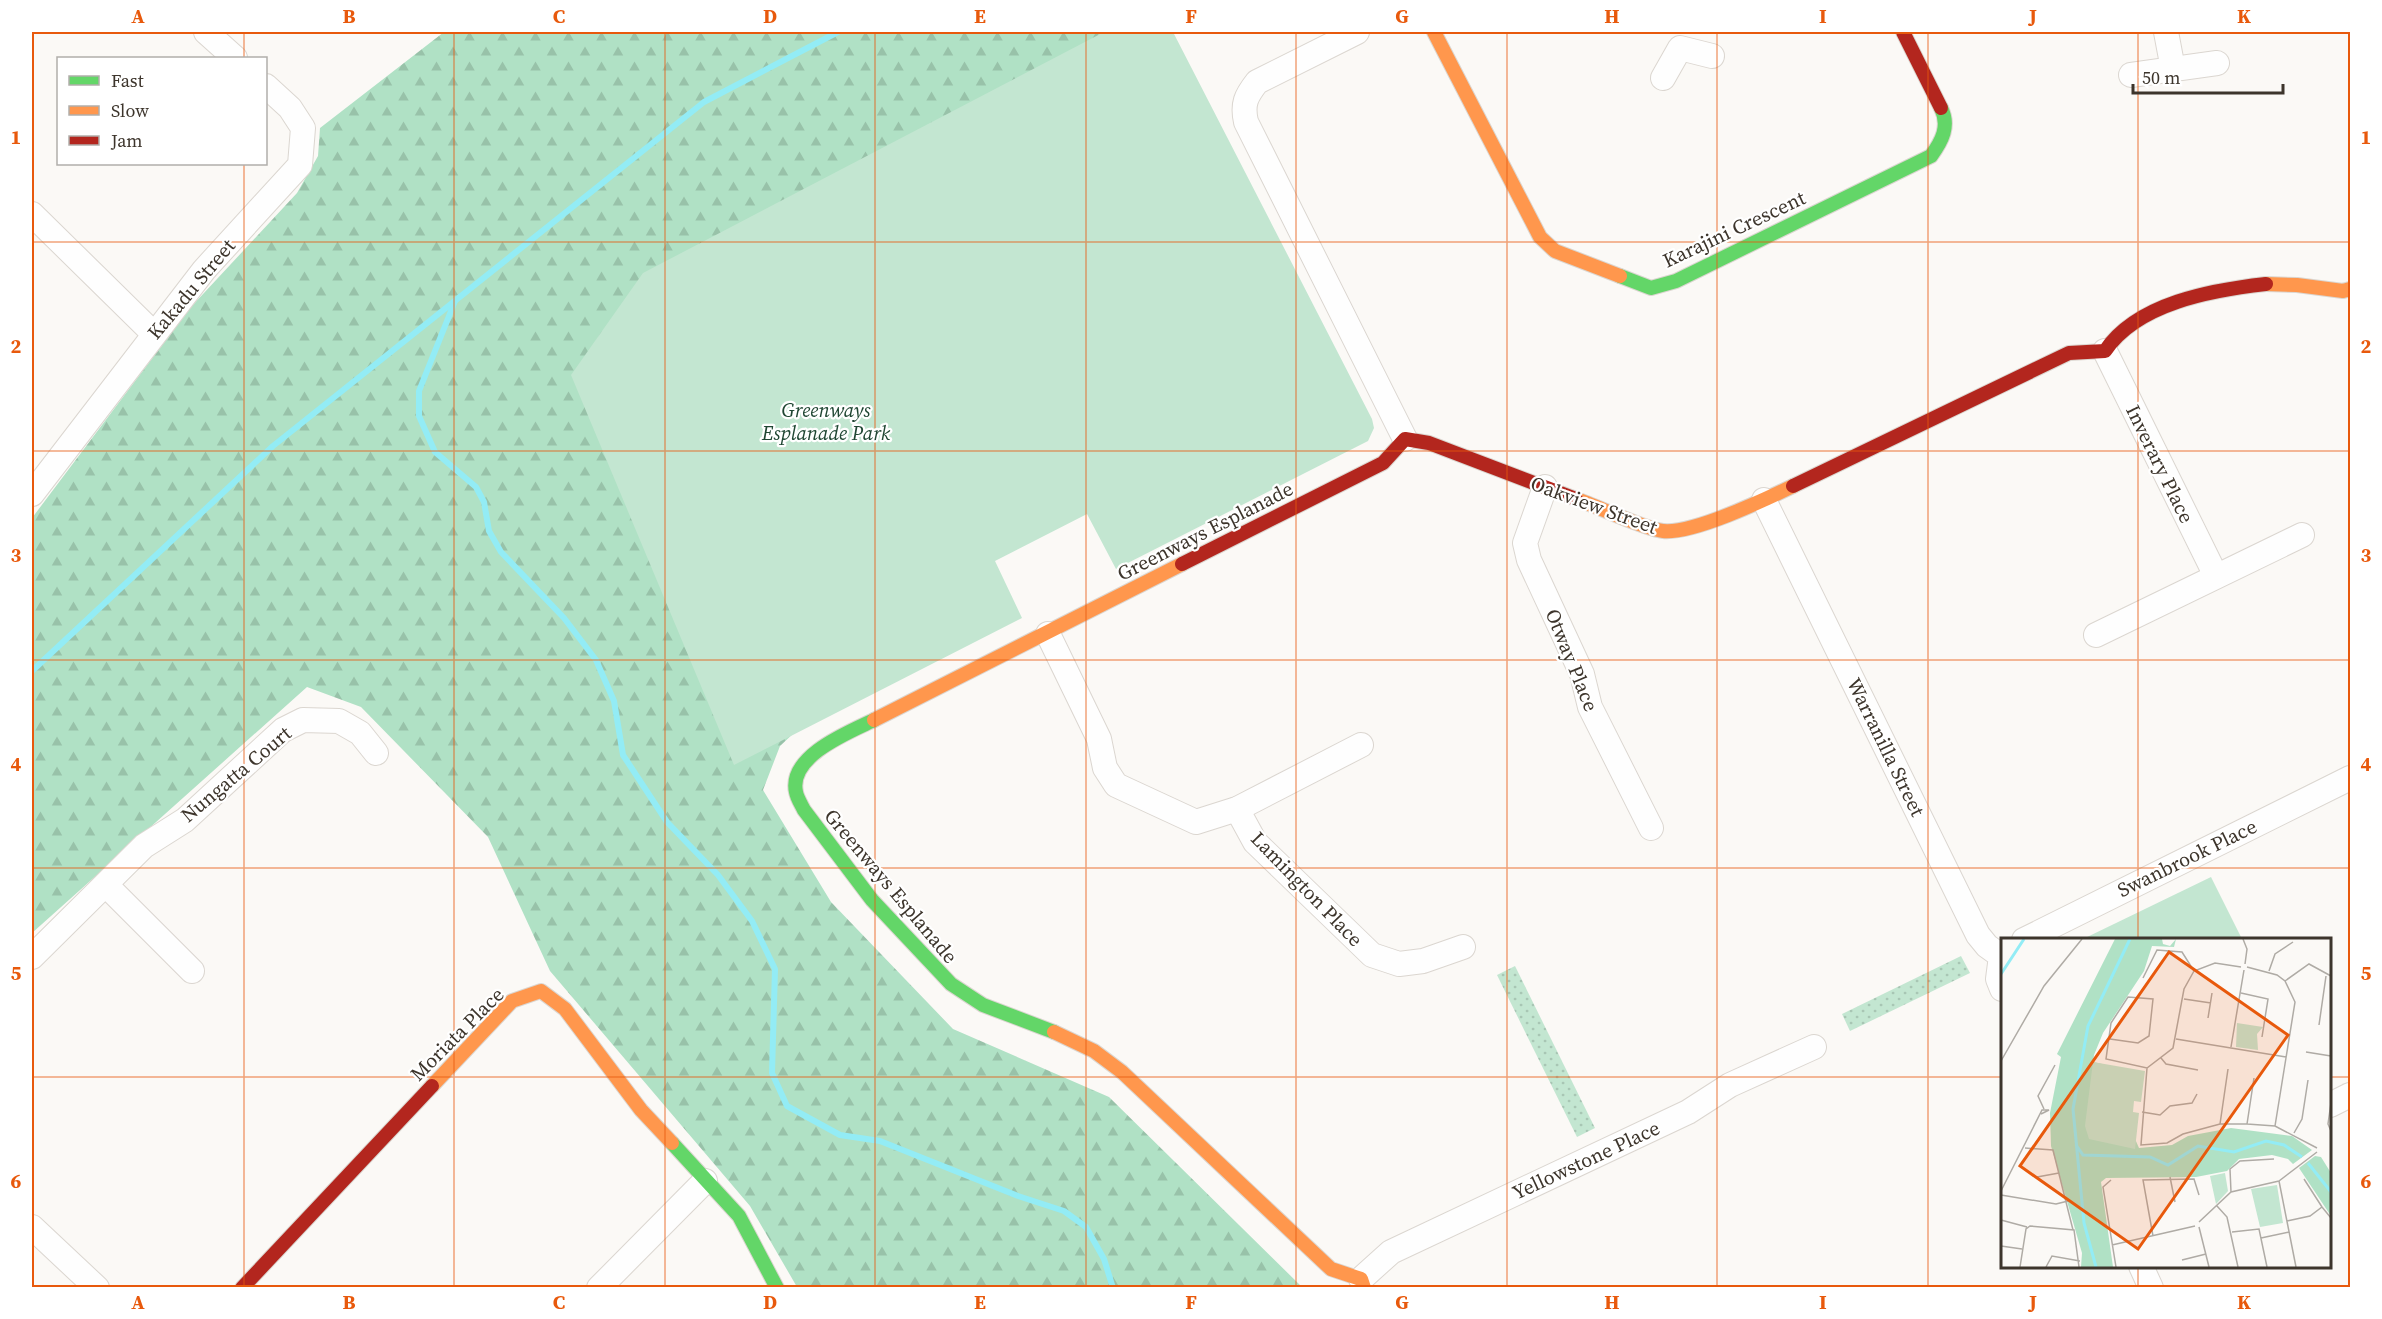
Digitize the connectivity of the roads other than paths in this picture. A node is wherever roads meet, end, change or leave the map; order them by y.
1 (206, 32) edge
2 (1357, 32) edge
3 (1434, 32) edge
4 (1903, 32) edge
5 (2166, 32) edge
6 (1676, 40) edge
7 (1712, 56) dead end
8 (234, 57) edge
9 (2217, 63) dead end
10 (2173, 69) junction
11 (2131, 75) dead end
12 (1663, 78) dead end
13 (267, 87) edge
14 (32, 214) edge
15 (2350, 289) edge
16 (153, 333) junction
17 (2105, 351) junction
18 (1405, 440) junction
19 (1545, 487) junction
20 (32, 494) edge
21 (1764, 500) junction
22 (2302, 535) dead end
23 (2216, 576) junction
24 (1048, 634) junction
25 (2096, 635) dead end
26 (1361, 745) dead end
27 (376, 753) dead end
28 (2350, 778) edge
29 (1237, 809) junction
30 (1651, 828) dead end
31 (106, 885) junction
32 (2026, 938) edge
33 (1463, 947) dead end
34 (2001, 954) edge
35 (32, 957) edge
36 (2001, 961) edge
37 (192, 971) dead end
38 (2001, 986) edge
39 (1814, 1047) dead end
40 (2350, 1095) edge
41 (2331, 1104) edge
42 (705, 1181) junction
43 (32, 1227) edge
44 (2142, 1268) edge
45 (1363, 1283) edge
46 (98, 1287) edge
47 (242, 1287) edge
48 (599, 1287) edge
49 (777, 1287) edge
50 (2151, 1287) edge

1 - 8 street
2 - 18 street
3 - 4 street, Karajini Crescent
5 - 10 street
6 - 7 street
6 - 12 street
9 - 10 street
10 - 11 street
13 - 16 street, Kakadu Street
14 - 16 street
15 - 17 street
16 - 20 street, Kakadu Street
17 - 21 street, Oakview Street
17 - 23 street, Inverary Place
18 - 19 street, Oakview Street
18 - 24 street, Greenways Esplanade
19 - 21 street, Oakview Street
19 - 30 street, Otway Place
21 - 34 street, Warranilla Street
22 - 23 street
23 - 25 street
24 - 29 street
24 - 45 street, Greenways Esplanade
26 - 29 street
27 - 31 street, Nungatta Court
28 - 32 street, Swanbrook Place
29 - 33 street, Lamington Place
31 - 35 street, Nungatta Court
31 - 37 street
36 - 38 street, Warranilla Street
39 - 45 street, Yellowstone Place
40 - 41 street
42 - 47 street, Moriata Place
42 - 48 street
42 - 49 street, Moriata Place
43 - 46 street
44 - 50 street

